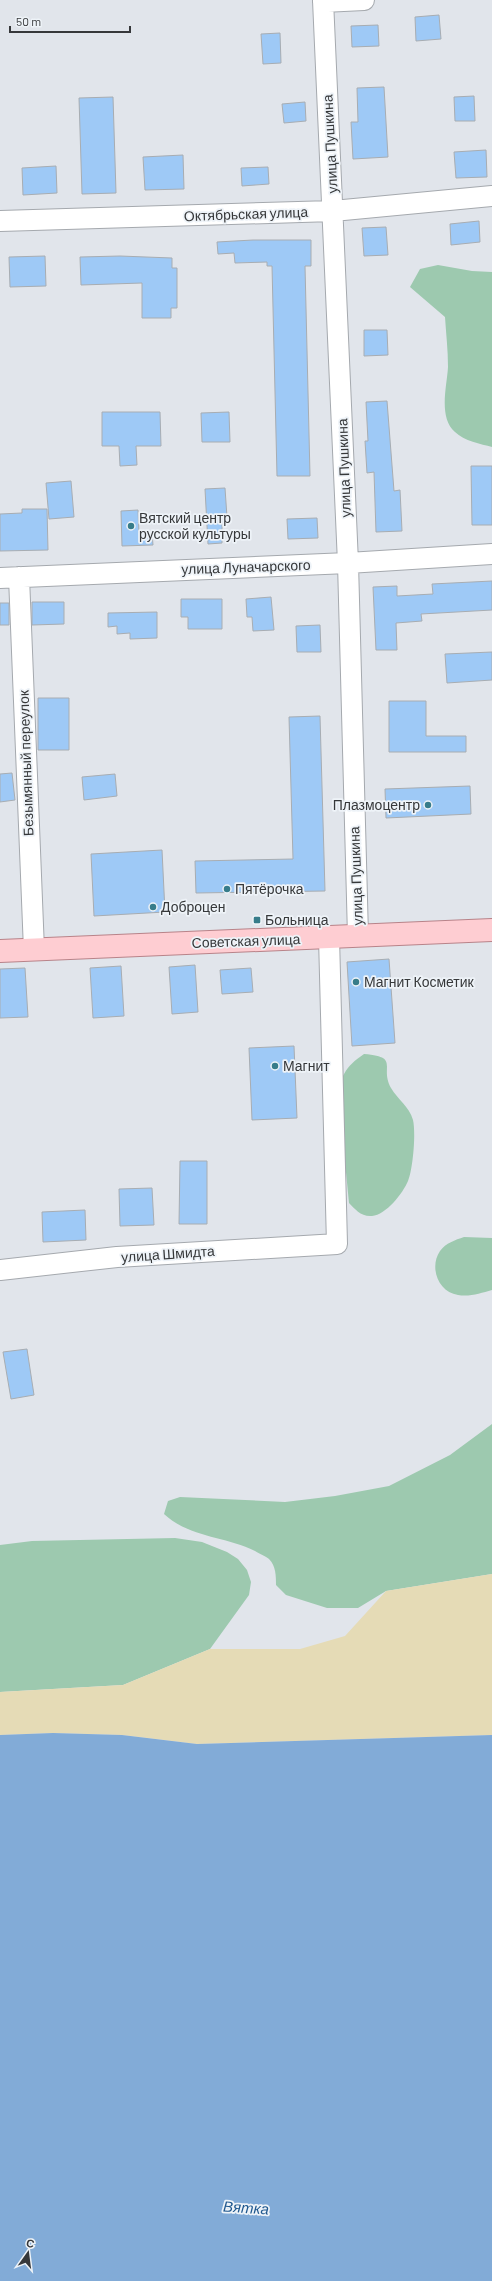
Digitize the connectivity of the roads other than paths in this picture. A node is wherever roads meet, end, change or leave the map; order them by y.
1 (364, 0) edge
2 (323, 1) edge
3 (492, 196) edge
4 (333, 212) junction
5 (0, 221) edge
6 (492, 554) edge
7 (348, 563) junction
8 (9, 577) edge
9 (492, 930) edge
10 (358, 936) junction
11 (329, 937) junction
12 (34, 950) junction
13 (0, 951) edge
14 (0, 1270) edge

1 - 2 street
2 - 4 street, улица Пушкина
3 - 4 street, Октябрьская улица
4 - 5 street, Октябрьская улица
4 - 7 street, улица Пушкина
6 - 7 street, улица Луначарского
7 - 8 street, улица Луначарского
7 - 10 street, улица Пушкина
8 - 12 street, Безымянный переулок
9 - 10 main road, Советская улица
10 - 11 main road, Советская улица
11 - 12 main road, Советская улица
11 - 14 street, улица Шмидта
12 - 13 main road, Советская улица

